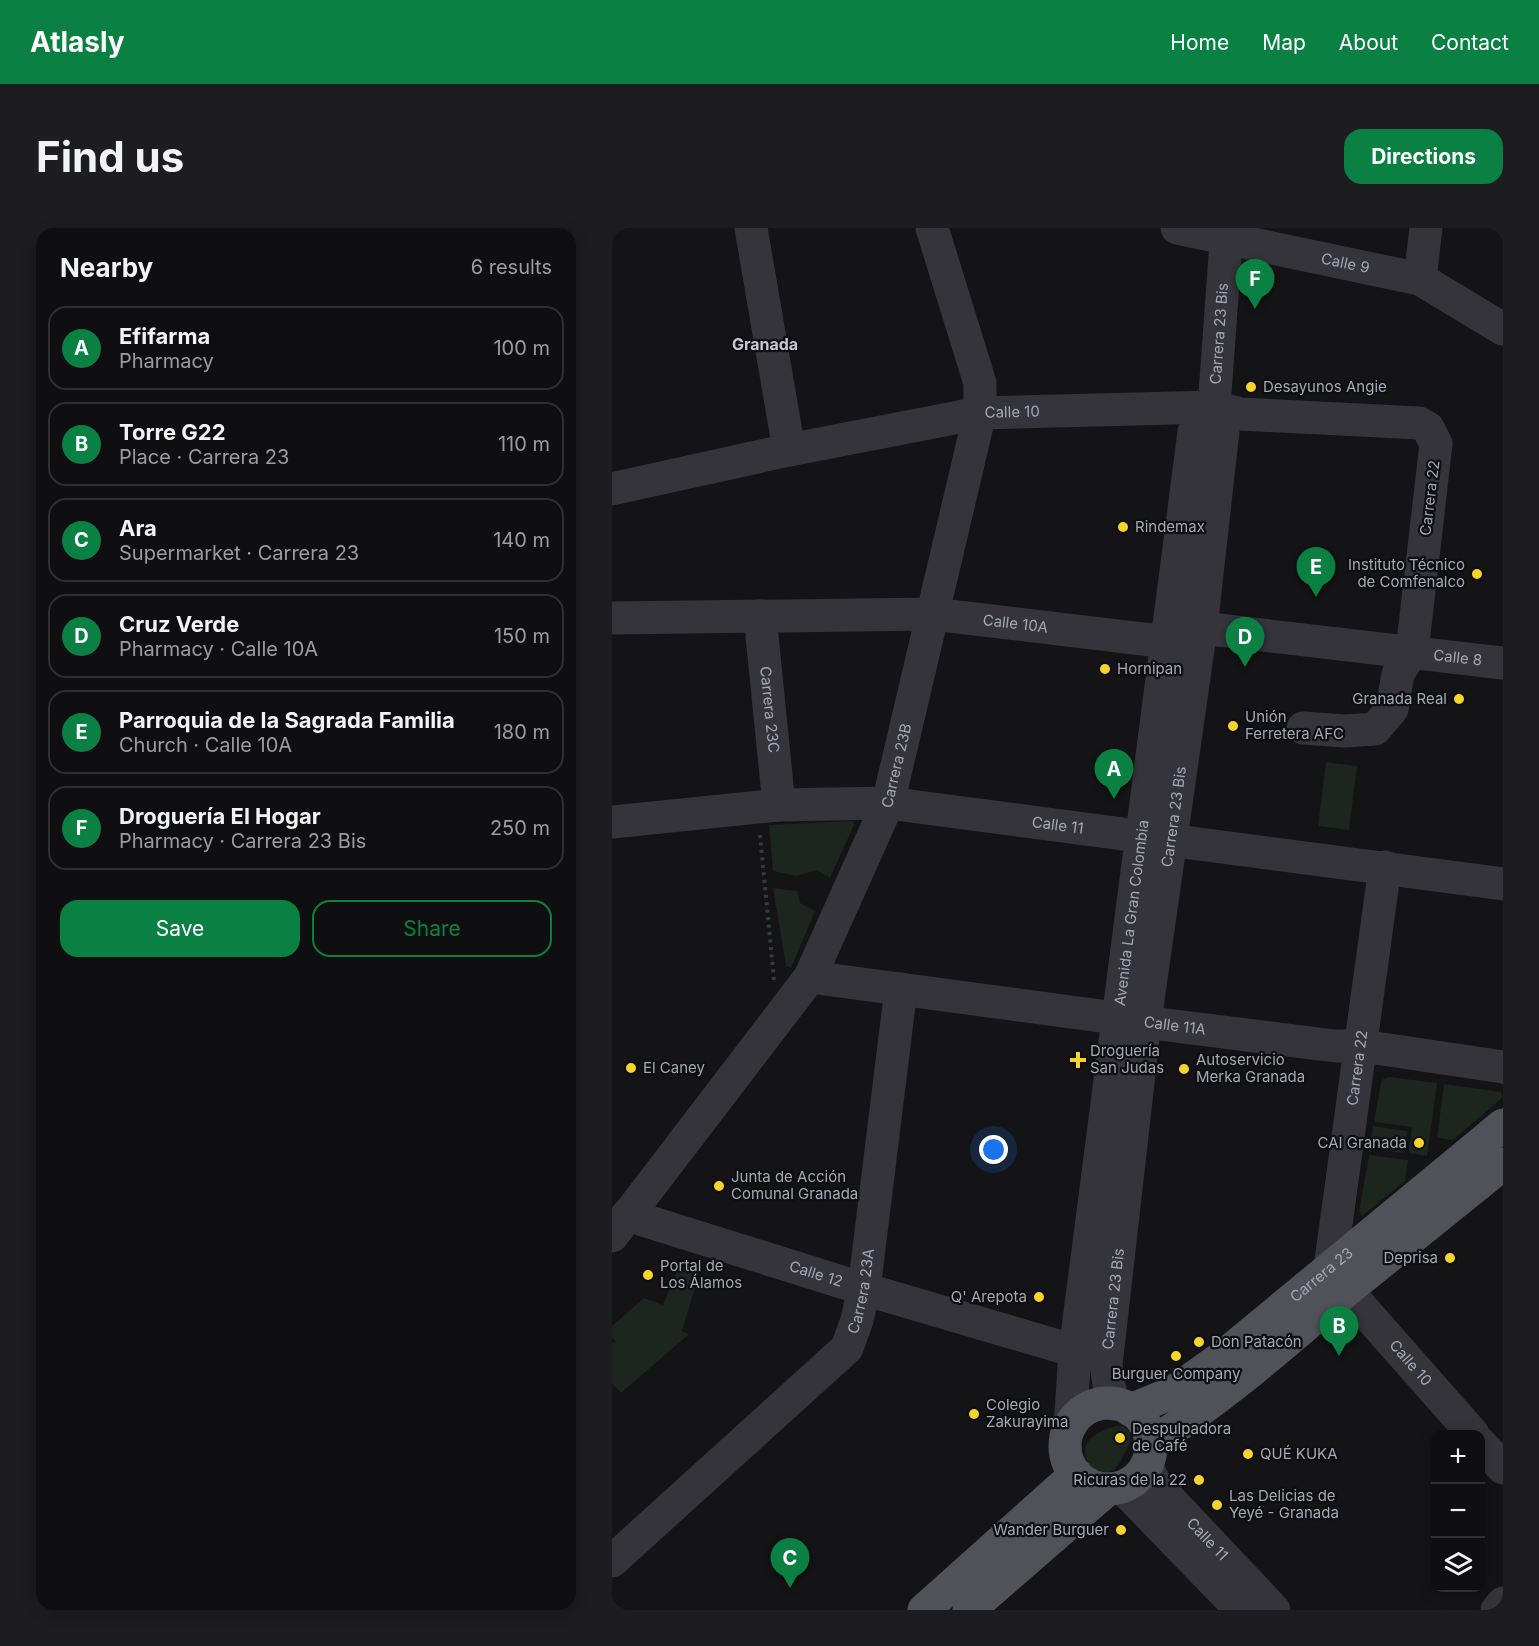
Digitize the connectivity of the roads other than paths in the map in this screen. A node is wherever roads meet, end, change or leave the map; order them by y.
1 (751, 228) edge
2 (932, 228) edge
3 (1177, 228) edge
4 (1426, 228) edge
5 (1226, 233) edge
6 (1420, 279) junction
7 (1503, 329) edge
8 (1214, 407) junction
9 (980, 413) junction
10 (1419, 423) joint
11 (789, 450) junction
12 (612, 489) edge
13 (933, 614) junction
14 (760, 616) junction
15 (612, 618) edge
16 (1201, 628) junction
17 (1168, 642) junction
18 (1412, 651) junction
19 (1503, 663) edge
20 (1303, 728) dead end
21 (888, 803) junction
22 (768, 806) junction
23 (612, 822) edge
24 (1157, 838) junction
25 (1385, 867) junction
26 (1503, 884) edge
27 (810, 977) junction
28 (901, 989) junction
29 (1131, 1020) junction
30 (1362, 1046) junction
31 (1503, 1067) edge
32 (1503, 1125) edge
33 (1503, 1164) edge
34 (620, 1226) edge
35 (1338, 1279) junction
36 (864, 1289) junction
37 (1075, 1351) junction
38 (1121, 1407) junction
39 (1070, 1427) junction
40 (1470, 1430) edge
41 (1485, 1448) edge
42 (1149, 1454) junction
43 (1503, 1468) edge
44 (1076, 1474) junction
45 (1115, 1488) junction
46 (612, 1561) edge
47 (1503, 1603) edge
48 (924, 1610) edge
49 (969, 1610) edge
50 (1240, 1610) edge
51 (1274, 1610) edge
52 (1497, 1610) edge

1 - 11 street
2 - 9 street, Carrera 23B
3 - 5 street, Calle 9
4 - 6 street
5 - 6 street, Calle 9
5 - 8 street, Carrera 23 Bis
6 - 7 street, Calle 9
8 - 9 street, Calle 10
8 - 10 street, Calle 10
8 - 16 street, Carrera 23 Bis
8 - 17 street, Avenida La Gran Colombia
9 - 11 street, Calle 10
9 - 13 street, Carrera 23B
10 - 18 street, Carrera 22
11 - 12 street, Calle 10
13 - 14 street, Calle 10A
13 - 17 street, Calle 10A
13 - 21 street, Carrera 23B
14 - 15 street, Calle 10A
14 - 22 street, Carrera 23C
16 - 17 street, Calle 10A
16 - 18 street, Calle 10A
16 - 24 street, Carrera 23 Bis
17 - 24 street, Avenida La Gran Colombia
18 - 19 street, Calle 8
18 - 20 street
21 - 22 street, Calle 11
21 - 24 street, Calle 11
21 - 27 street, Carrera 23B
22 - 23 street, Calle 11
24 - 25 street, Calle 11
24 - 29 street, Carrera 23 Bis
25 - 26 street, Calle 11
25 - 30 street, Carrera 22
27 - 28 street, Calle 11A
27 - 34 street, Carrera 23B
28 - 29 street, Calle 11A
28 - 36 street, Carrera 23A
29 - 30 street, Calle 11A
29 - 37 street, Avenida La Gran Colombia
29 - 38 street, Carrera 23 Bis
30 - 31 street, Calle 11A
30 - 35 street, Carrera 22
32 - 35 main road, Carrera 23
33 - 35 main road, Carrera 23
34 - 36 street, Calle 12
35 - 38 main road, Carrera 23
35 - 40 street, Calle 10
35 - 42 main road, Carrera 23
36 - 37 street, Calle 12
36 - 46 street, Carrera 23A
37 - 39 street, Avenida La Gran Colombia
38 - 39 main road
38 - 42 main road
39 - 44 main road
41 - 43 street
42 - 45 main road
42 - 51 street, Calle 11
44 - 45 main road
44 - 48 main road
45 - 49 main road
45 - 50 street, Calle 11
47 - 52 street

